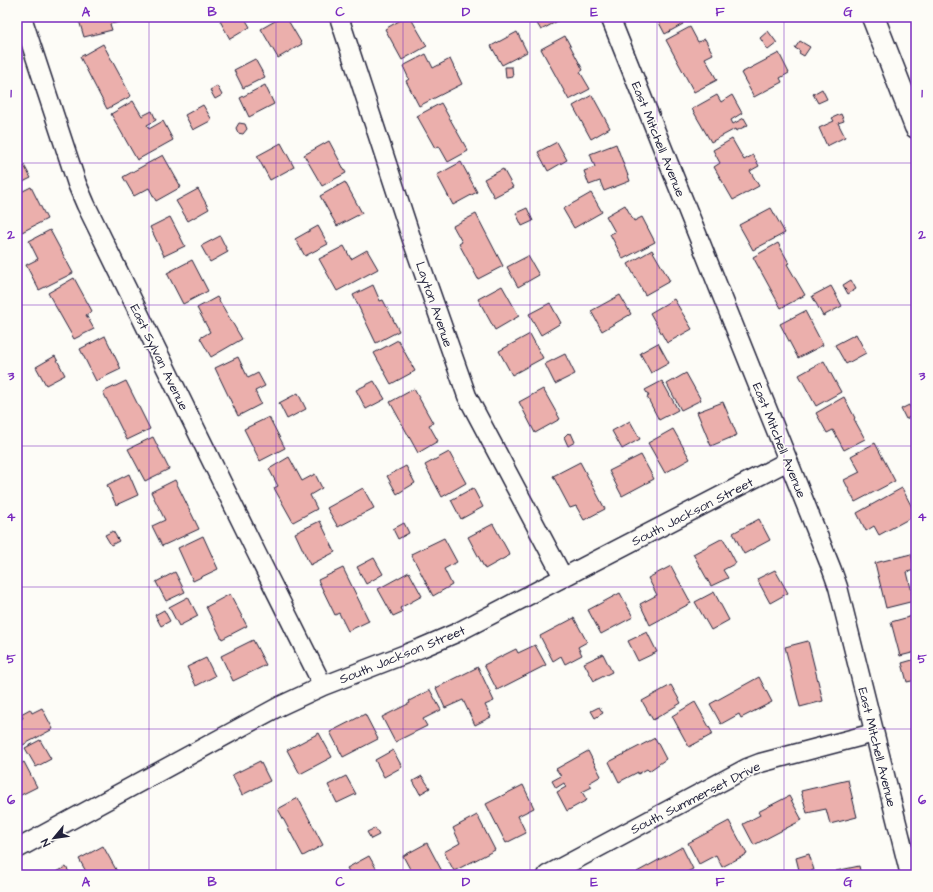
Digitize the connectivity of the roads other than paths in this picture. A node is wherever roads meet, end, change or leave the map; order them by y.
1 (22, 17) edge
2 (339, 17) edge
3 (610, 17) edge
4 (873, 17) edge
5 (916, 127) edge
6 (788, 461) junction
7 (563, 577) junction
8 (323, 686) junction
9 (874, 733) junction
10 (17, 849) edge
11 (547, 875) edge
12 (910, 875) edge

1 - 8 street, East Sylvan Avenue
2 - 7 street, Layton Avenue
3 - 6 street, East Mitchell Avenue
4 - 5 highway
6 - 7 street, South Jackson Street
6 - 9 street, East Mitchell Avenue
7 - 8 street, South Jackson Street
8 - 10 street, South Jackson Street
9 - 11 street, South Summerset Drive
9 - 12 street, East Mitchell Avenue

